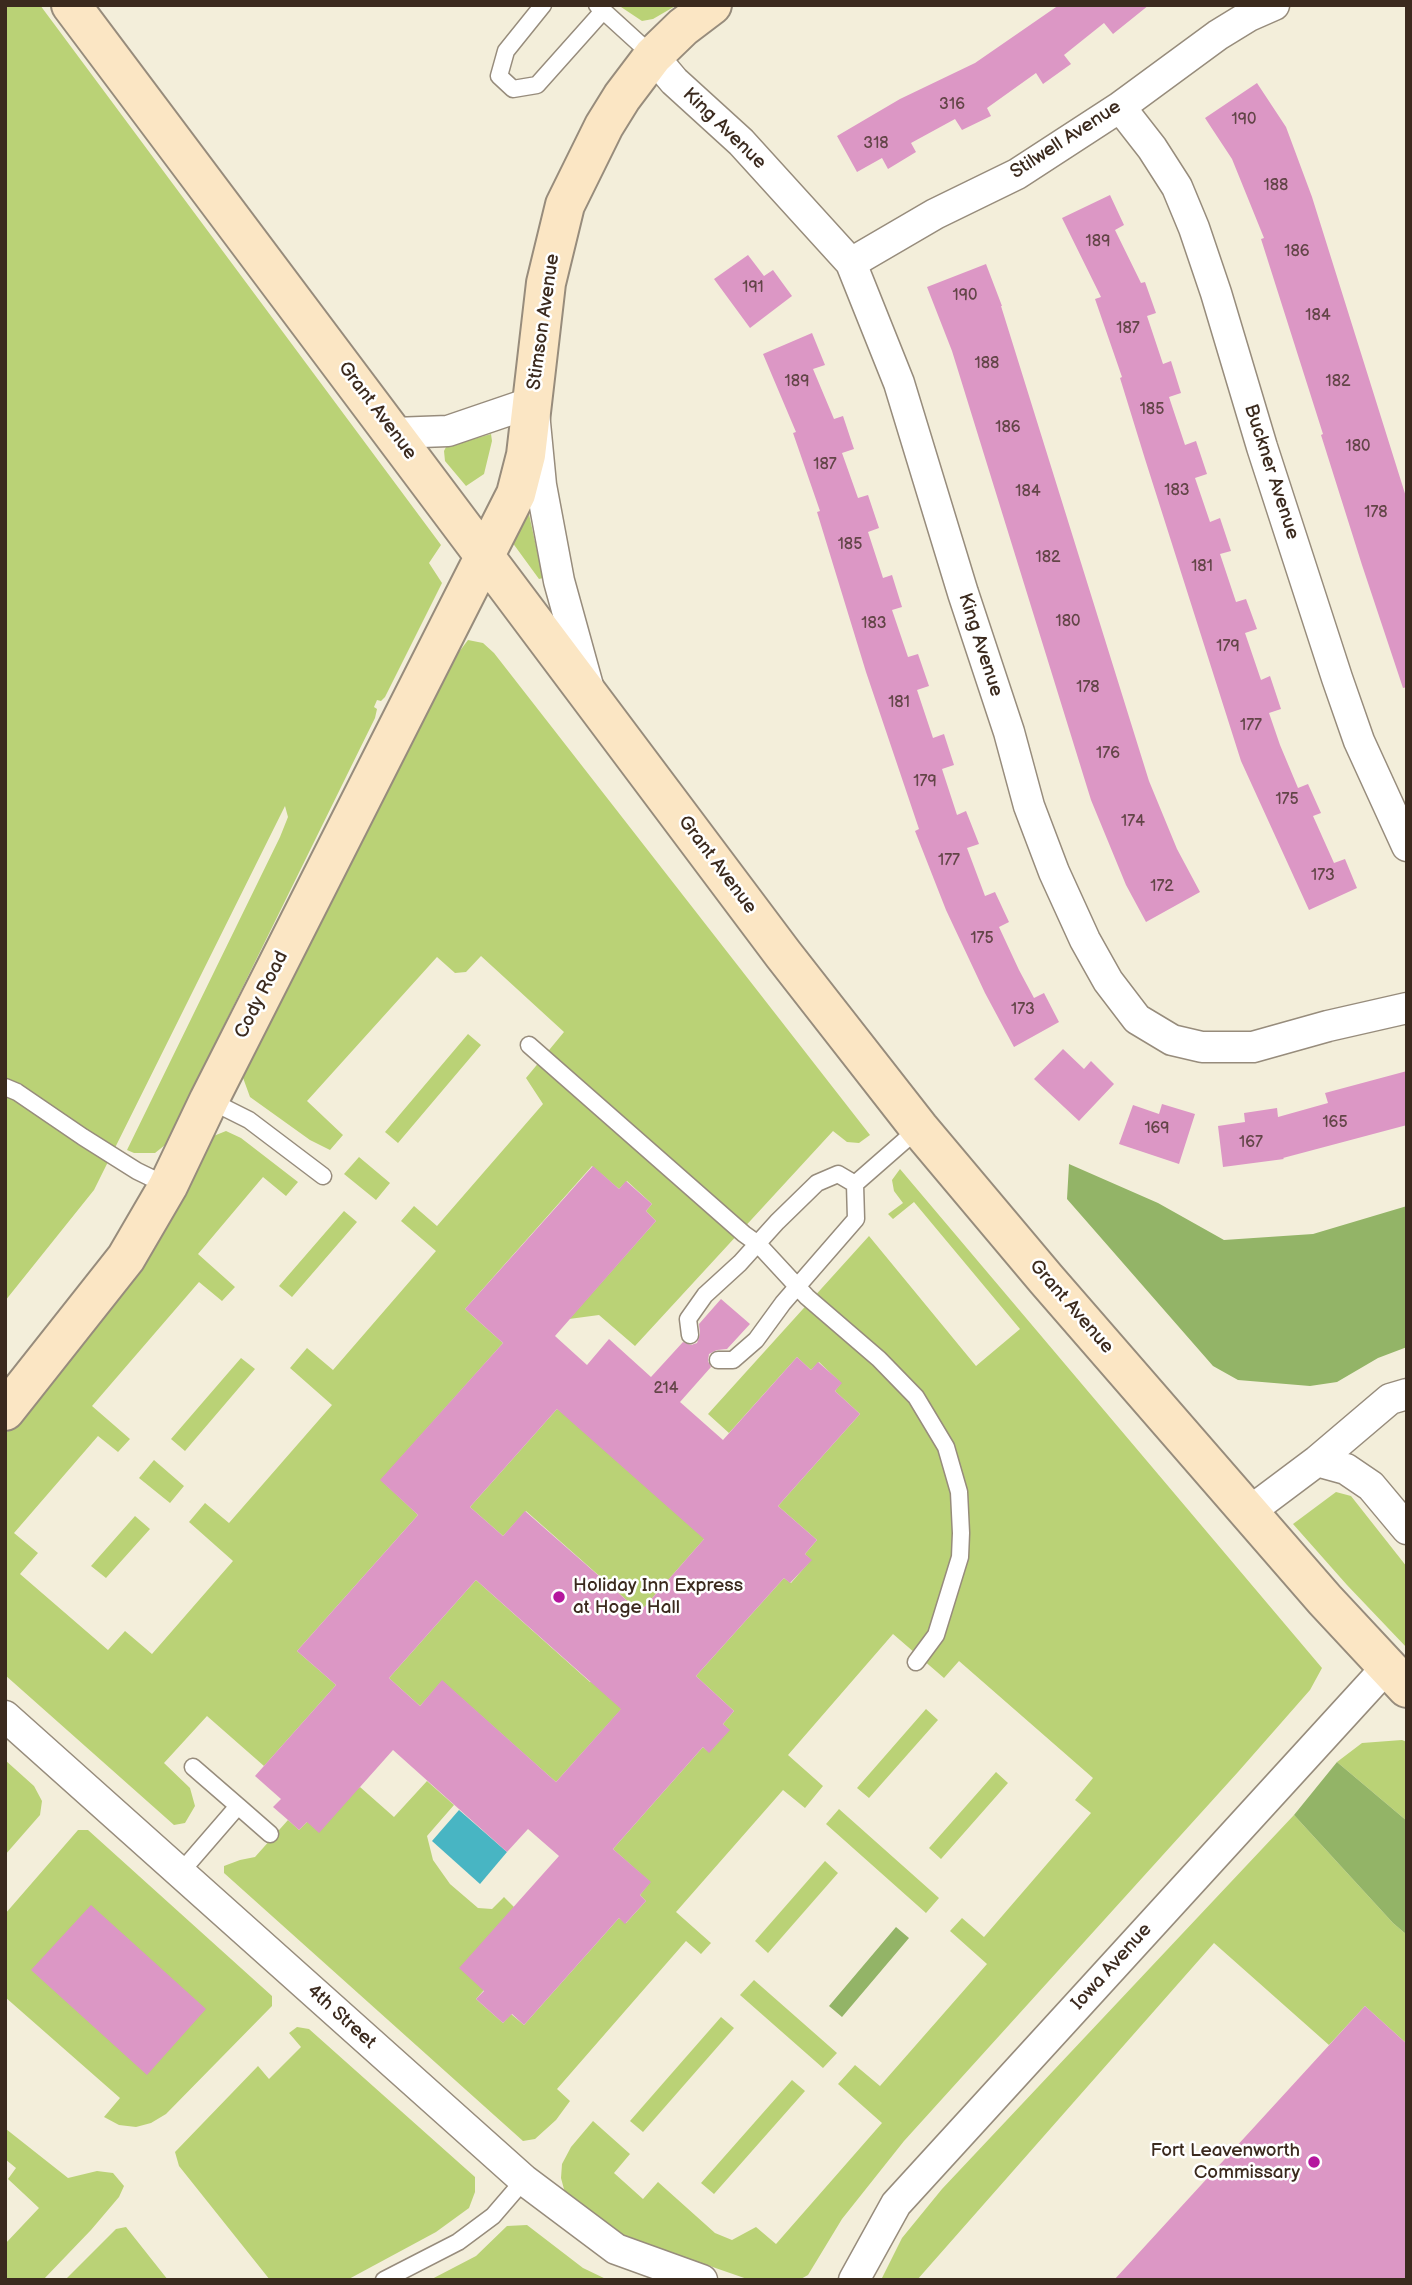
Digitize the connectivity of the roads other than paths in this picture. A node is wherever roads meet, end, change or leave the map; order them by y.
1 (71, 5) edge
2 (543, 5) edge
3 (712, 5) edge
4 (1274, 5) edge
5 (600, 8) edge
6 (653, 56) junction
7 (1120, 107) junction
8 (851, 263) junction
9 (533, 402) junction
10 (394, 433) junction
11 (484, 556) junction
12 (591, 699) junction
13 (1407, 846) edge
14 (1407, 1008) edge
15 (529, 1045) dead end
16 (5, 1087) edge
17 (209, 1100) junction
18 (919, 1128) junction
19 (323, 1176) dead end
20 (855, 1184) junction
21 (168, 1186) junction
22 (758, 1244) junction
23 (798, 1287) junction
24 (690, 1335) dead end
25 (718, 1360) dead end
26 (1407, 1394) edge
27 (5, 1411) edge
28 (1317, 1461) junction
29 (1249, 1512) junction
30 (1407, 1529) edge
31 (916, 1662) dead end
32 (1396, 1678) edge
33 (5, 1716) edge
34 (193, 1767) dead end
35 (239, 1806) junction
36 (270, 1834) dead end
37 (180, 1873) junction
38 (524, 2180) junction
39 (384, 2280) edge
40 (702, 2280) edge
41 (855, 2280) edge

1 - 10 main road, Grant Avenue
2 - 5 lane
3 - 6 main road, Stimson Avenue
4 - 7 street, Stilwell Avenue
5 - 6 lane
6 - 8 street, King Avenue
6 - 9 main road, Stimson Avenue
7 - 8 street, Stilwell Avenue
7 - 13 street, Buckner Avenue
8 - 14 street, King Avenue
9 - 10 street
9 - 11 main road, Stimson Avenue
9 - 12 street
10 - 11 main road, Grant Avenue
11 - 12 main road, Grant Avenue
11 - 17 main road, Cody Road
12 - 18 main road, Grant Avenue
15 - 22 lane
16 - 21 lane
17 - 19 lane
17 - 21 main road, Cody Road
18 - 20 lane
18 - 29 main road, Grant Avenue
20 - 22 lane
20 - 23 lane
21 - 27 main road, Cody Road
22 - 23 lane
22 - 24 lane
23 - 25 lane
23 - 31 lane
26 - 28 street
28 - 29 street
28 - 30 street
29 - 32 main road, Grant Avenue
32 - 41 street, Iowa Avenue
33 - 37 street, 4th Street
34 - 35 lane
35 - 36 lane
35 - 37 lane
37 - 38 street, 4th Street
38 - 39 lane
38 - 40 street, 4th Street

